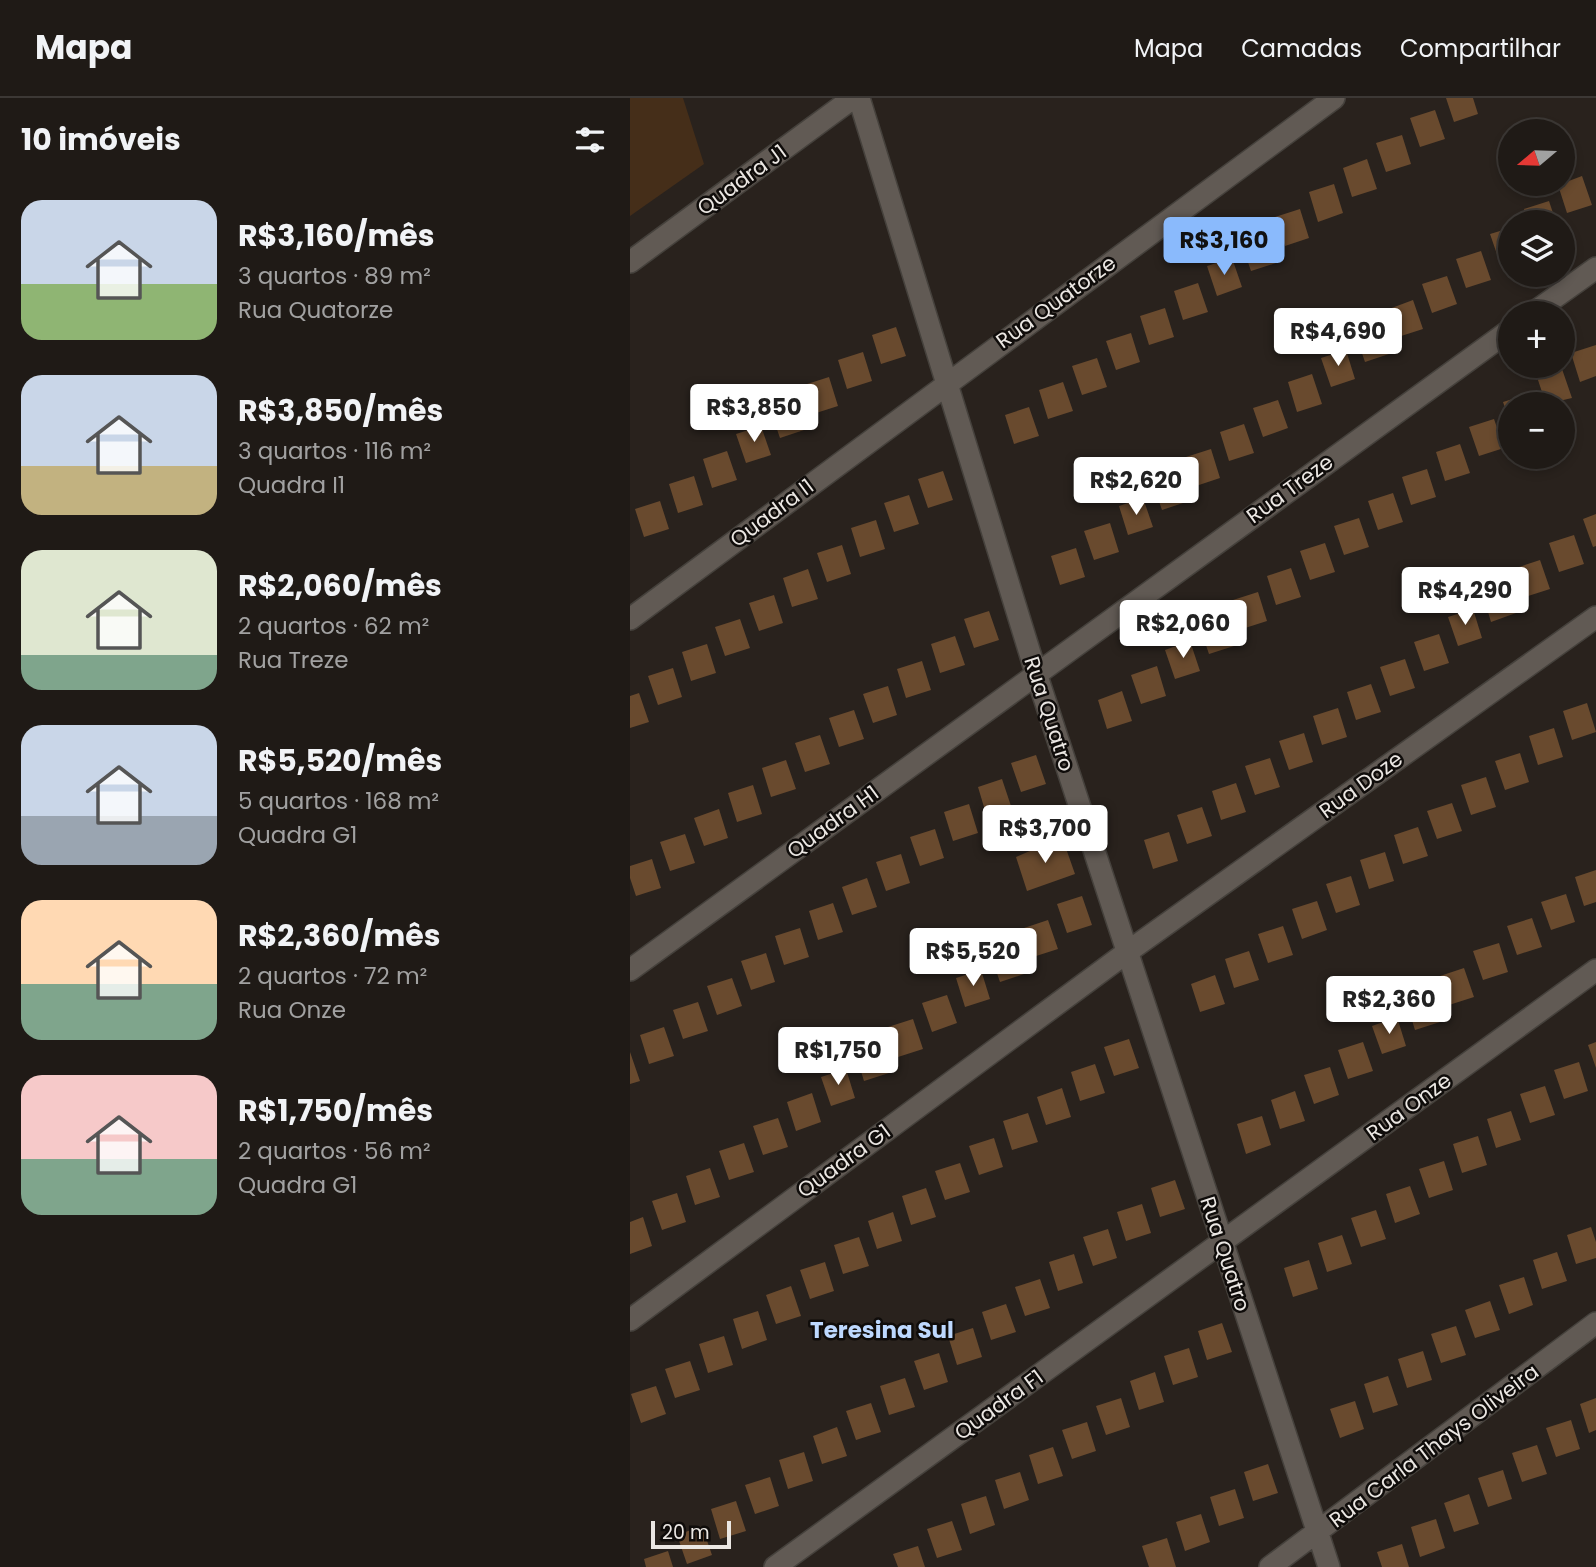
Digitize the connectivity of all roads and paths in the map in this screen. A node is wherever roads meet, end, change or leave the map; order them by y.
1 (853, 98) edge
2 (859, 98) edge
3 (1334, 98) edge
4 (630, 262) edge
5 (1596, 268) edge
6 (1551, 301) edge
7 (1498, 339) edge
8 (947, 382) junction
9 (1596, 617) edge
10 (630, 619) edge
11 (1036, 673) junction
12 (1126, 953) junction
13 (630, 970) edge
14 (1596, 970) edge
15 (1222, 1243) junction
16 (630, 1320) edge
17 (1596, 1323) edge
18 (1317, 1533) junction
19 (775, 1567) edge
20 (1270, 1567) edge
21 (1329, 1567) edge

1 - 4 street, Quadra J1
2 - 8 street, Rua Quatro
3 - 8 street, Rua Quatorze
5 - 6 street
7 - 11 street, Rua Treze
8 - 10 street, Quadra I1
8 - 11 street, Rua Quatro
9 - 12 street, Rua Doze
11 - 12 street, Rua Quatro
11 - 13 street, Quadra H1
12 - 15 street, Rua Quatro
12 - 16 street, Quadra G1
14 - 15 street, Rua Onze
15 - 18 street, Rua Quatro
15 - 19 street, Quadra F1
17 - 18 street, Rua Carla Thays Oliveira
18 - 20 street, Rua Carla Thays Oliveira
18 - 21 street, Rua Quatro

